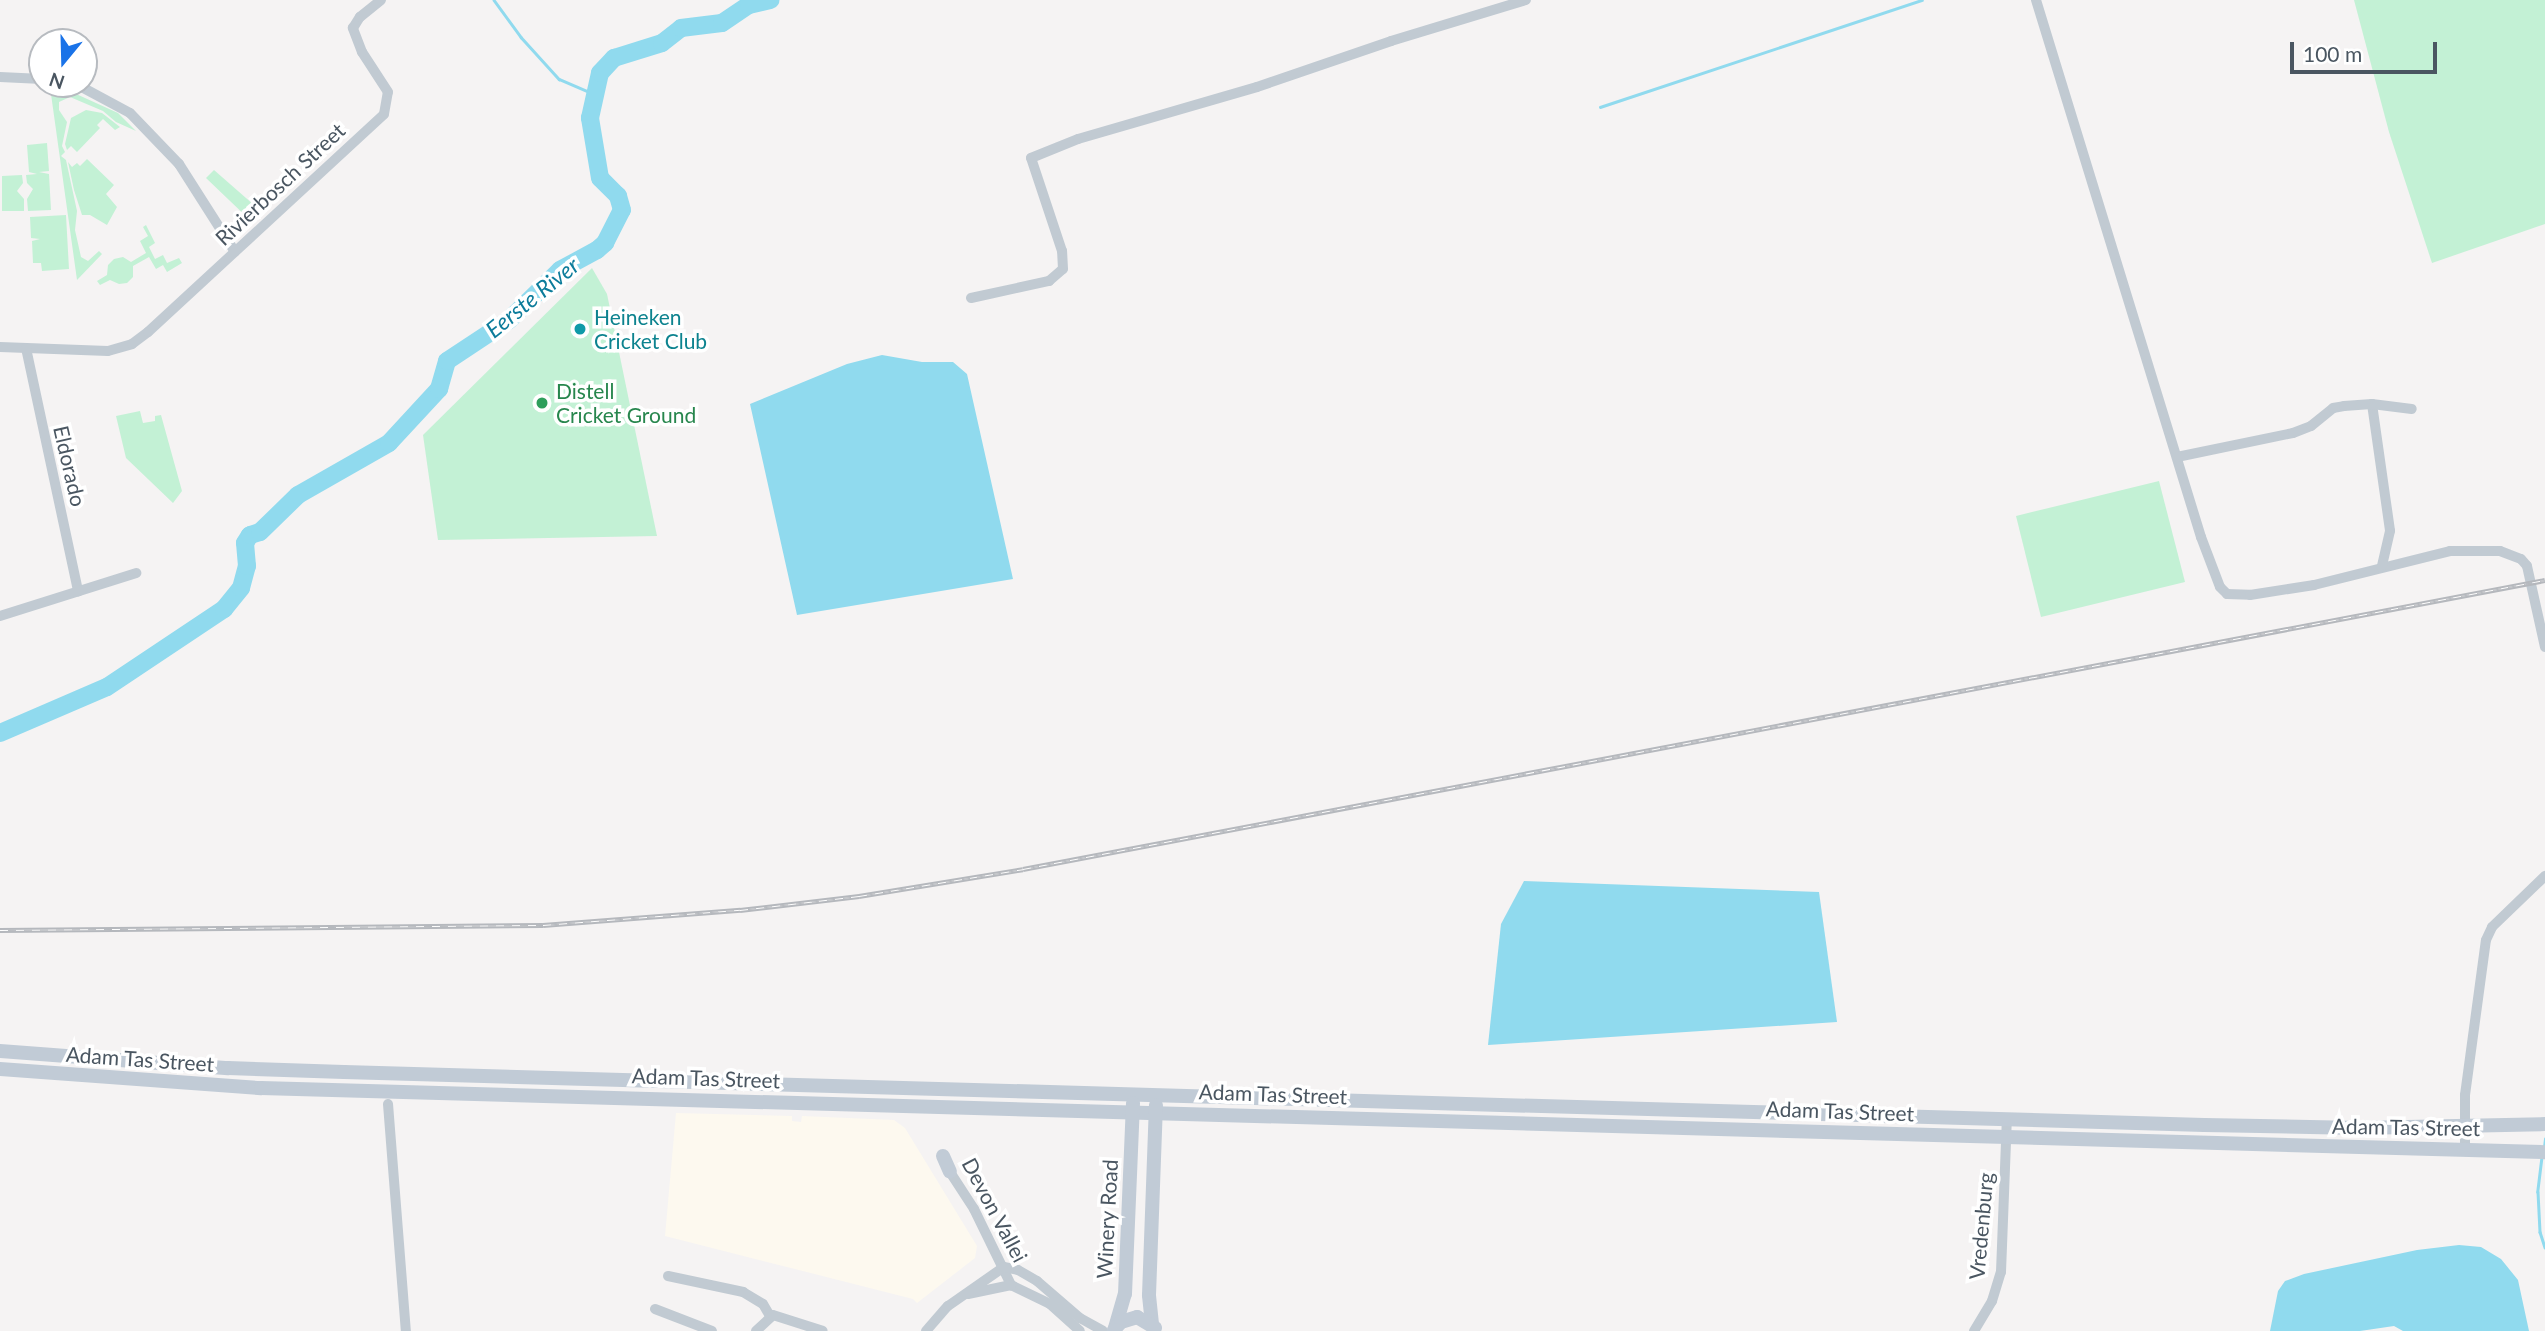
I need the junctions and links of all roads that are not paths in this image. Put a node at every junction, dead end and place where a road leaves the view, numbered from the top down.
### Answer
1 (381, 0) edge
2 (1526, 0) edge
3 (2036, 0) edge
4 (0, 77) edge
5 (28, 78) edge
6 (98, 96) edge
7 (234, 252) junction
8 (971, 298) dead end
9 (0, 346) edge
10 (26, 348) junction
11 (2372, 404) junction
12 (2412, 409) dead end
13 (2177, 457) junction
14 (2382, 567) junction
15 (136, 573) dead end
16 (78, 592) junction
17 (0, 616) edge
18 (2545, 648) edge
19 (2545, 876) edge
20 (2545, 888) edge
21 (2530, 890) junction
22 (0, 1051) edge
23 (0, 1069) edge
24 (376, 1072) junction
25 (396, 1073) junction
26 (378, 1091) junction
27 (396, 1091) junction
28 (1133, 1093) junction
29 (1155, 1094) junction
30 (388, 1104) junction
31 (1134, 1111) junction
32 (1157, 1112) junction
33 (2007, 1119) junction
34 (2464, 1124) junction
35 (2545, 1124) edge
36 (2006, 1137) junction
37 (2465, 1149) junction
38 (2545, 1152) edge
39 (943, 1156) dead end
40 (950, 1172) joint
41 (1003, 1267) junction
42 (668, 1276) dead end
43 (1011, 1285) junction
44 (962, 1296) junction
45 (655, 1309) dead end
46 (770, 1316) junction
47 (1155, 1327) edge
48 (1111, 1330) edge
49 (406, 1331) edge
50 (712, 1331) edge
51 (756, 1331) edge
52 (823, 1331) edge
53 (926, 1331) edge
54 (1080, 1331) edge
55 (1974, 1331) edge

1 - 7 street, Rivierbosch Street
2 - 8 street
3 - 13 street
4 - 5 street
6 - 7 street
7 - 10 street, Rivierbosch Street
9 - 10 street, Rivierbosch Street
10 - 16 street, Eldorado
11 - 12 street
11 - 13 street
11 - 14 street
13 - 14 street
14 - 18 street
15 - 16 street
16 - 17 street
19 - 21 street
20 - 21 street
21 - 34 street
22 - 24 main road, Adam Tas Street
23 - 26 main road, Adam Tas Street
24 - 25 main road, Adam Tas Street
24 - 26 street
25 - 27 street
25 - 28 main road, Adam Tas Street
26 - 27 main road, Adam Tas Street
26 - 30 street
27 - 30 street
27 - 31 main road, Adam Tas Street
28 - 29 main road, Adam Tas Street
28 - 31 main road, Winery Road
29 - 32 main road
29 - 33 main road, Adam Tas Street
30 - 49 street
31 - 32 main road, Adam Tas Street
31 - 48 main road, Winery Road
32 - 36 main road, Adam Tas Street
32 - 47 main road
33 - 34 main road, Adam Tas Street
33 - 36 street, Vredenburg
34 - 35 main road, Adam Tas Street
34 - 37 street
36 - 37 main road, Adam Tas Street
36 - 55 street, Vredenburg
37 - 38 main road, Adam Tas Street
39 - 40 main road, Devon Vallei
40 - 41 street, Devon Vallei
41 - 43 street, Devon Vallei
41 - 44 street
41 - 48 street
42 - 46 street
43 - 44 street
43 - 54 street
44 - 53 street
45 - 50 street
46 - 51 street
46 - 52 street
47 - 48 main road

